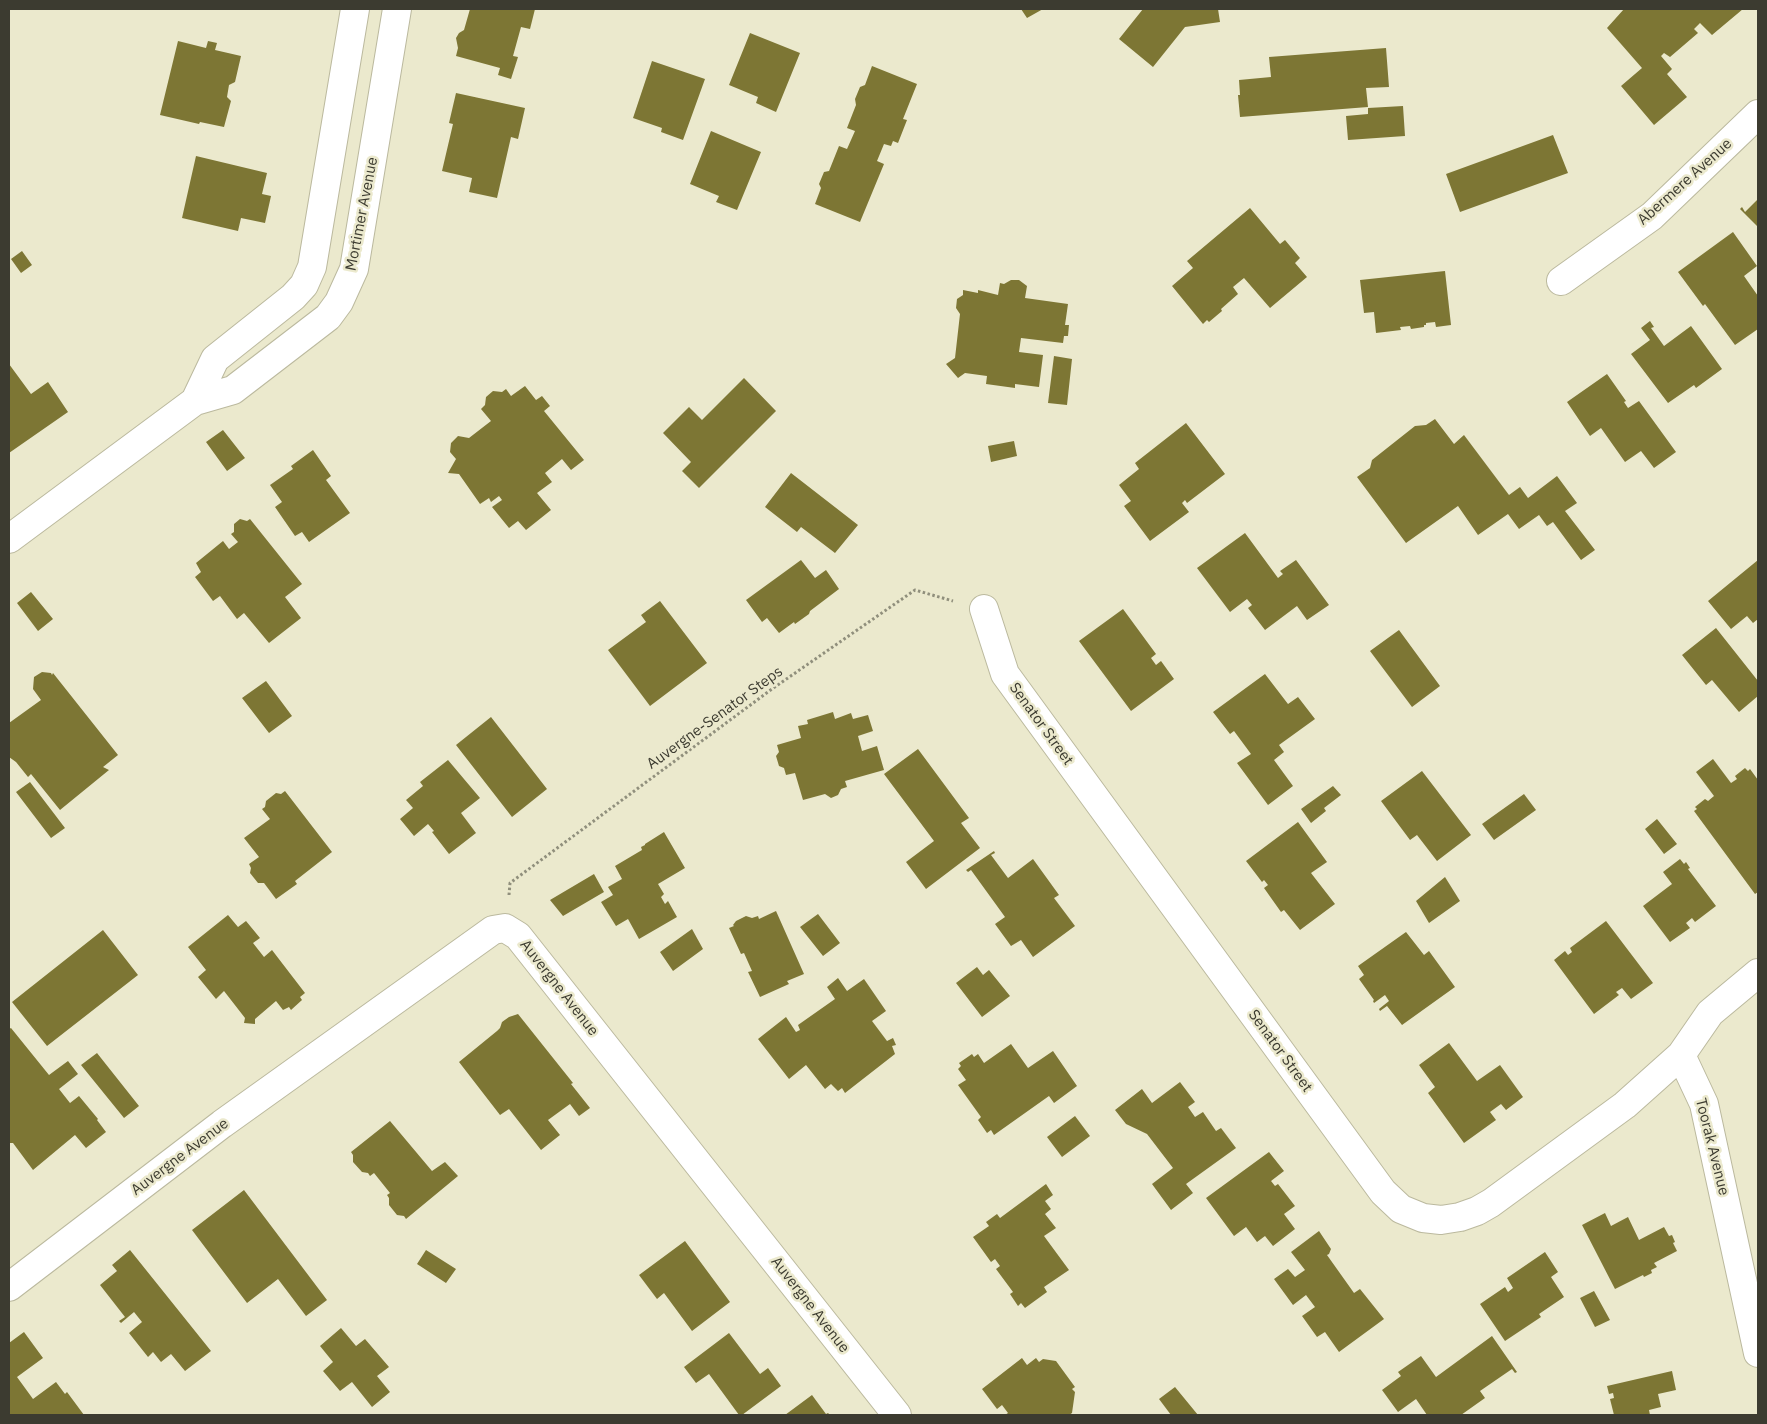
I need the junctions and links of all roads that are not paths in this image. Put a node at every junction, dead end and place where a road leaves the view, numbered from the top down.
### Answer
1 (355, 9) edge
2 (397, 9) edge
3 (1758, 114) edge
4 (1561, 281) dead end
5 (195, 401) junction
6 (9, 538) edge
7 (984, 610) road end
8 (1758, 974) edge
9 (1681, 1055) junction
10 (9, 1287) edge
11 (1758, 1353) edge
12 (897, 1415) edge

1 - 5 street, Mortimer Avenue
2 - 5 street, Mortimer Avenue
3 - 4 street, Abermere Avenue
5 - 6 street, Mortimer Avenue
7 - 9 street, Senator Street
8 - 9 street
9 - 11 street, Toorak Avenue
10 - 12 street, Auvergne Avenue

